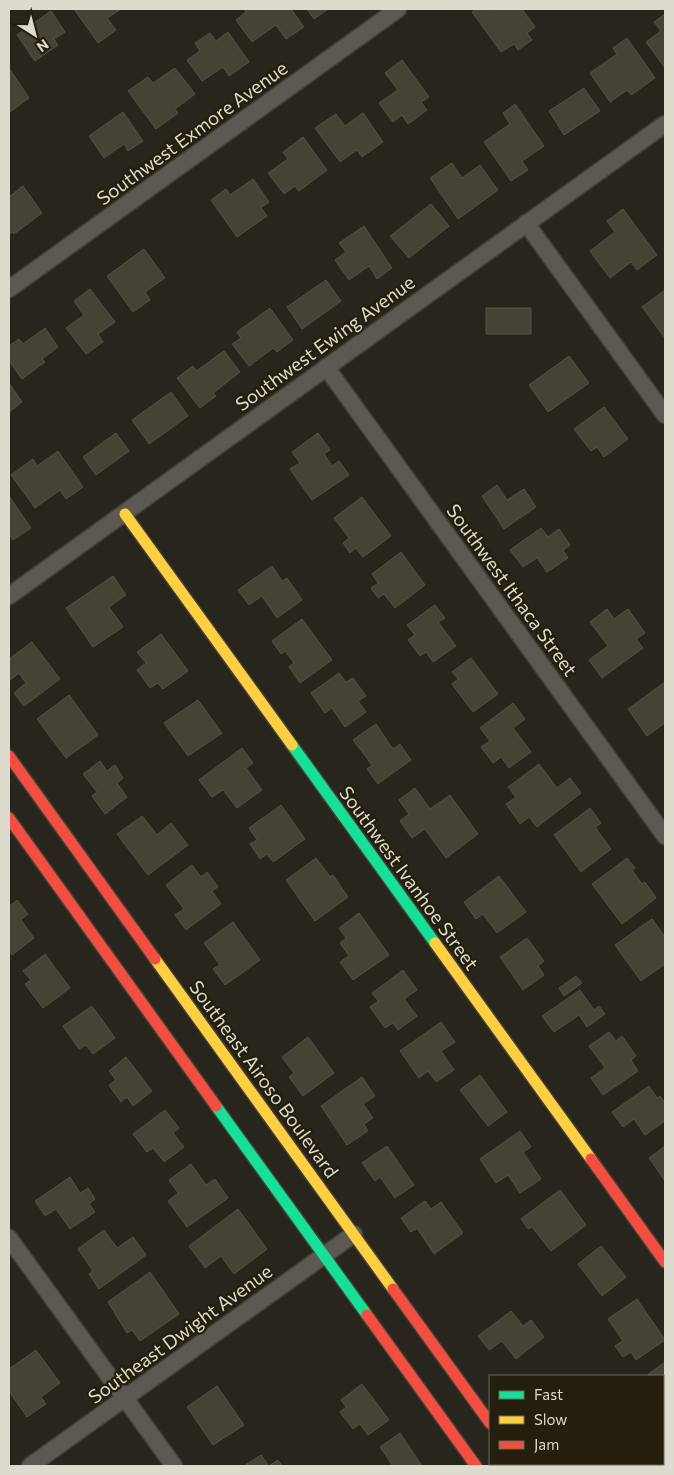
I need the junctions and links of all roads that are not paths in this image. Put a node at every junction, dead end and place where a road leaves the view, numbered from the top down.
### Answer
1 (398, 9) edge
2 (665, 124) edge
3 (526, 224) junction
4 (9, 289) edge
5 (326, 367) junction
6 (665, 415) edge
7 (124, 514) junction
8 (9, 596) edge
9 (9, 756) edge
10 (9, 818) edge
11 (665, 836) edge
12 (354, 1234) junction
13 (9, 1238) edge
14 (324, 1255) junction
15 (665, 1262) edge
16 (125, 1398) junction
17 (489, 1422) edge
18 (30, 1466) edge
19 (174, 1466) edge
20 (476, 1466) edge

1 - 4 street, Southwest Exmore Avenue
2 - 3 street, Southwest Ewing Avenue
3 - 5 street, Southwest Ewing Avenue
3 - 6 street
5 - 7 street, Southwest Ewing Avenue
5 - 11 street, Southwest Ithaca Street
7 - 8 street, Southwest Ewing Avenue
7 - 15 main road, Southwest Ivanhoe Street
9 - 12 main road, Southeast Airoso Boulevard
10 - 14 main road
12 - 14 street, Southeast Dwight Avenue
12 - 17 main road, Southeast Airoso Boulevard
13 - 16 street
14 - 16 street, Southeast Dwight Avenue
14 - 20 main road
16 - 18 street, Southeast Dwight Avenue
16 - 19 street

